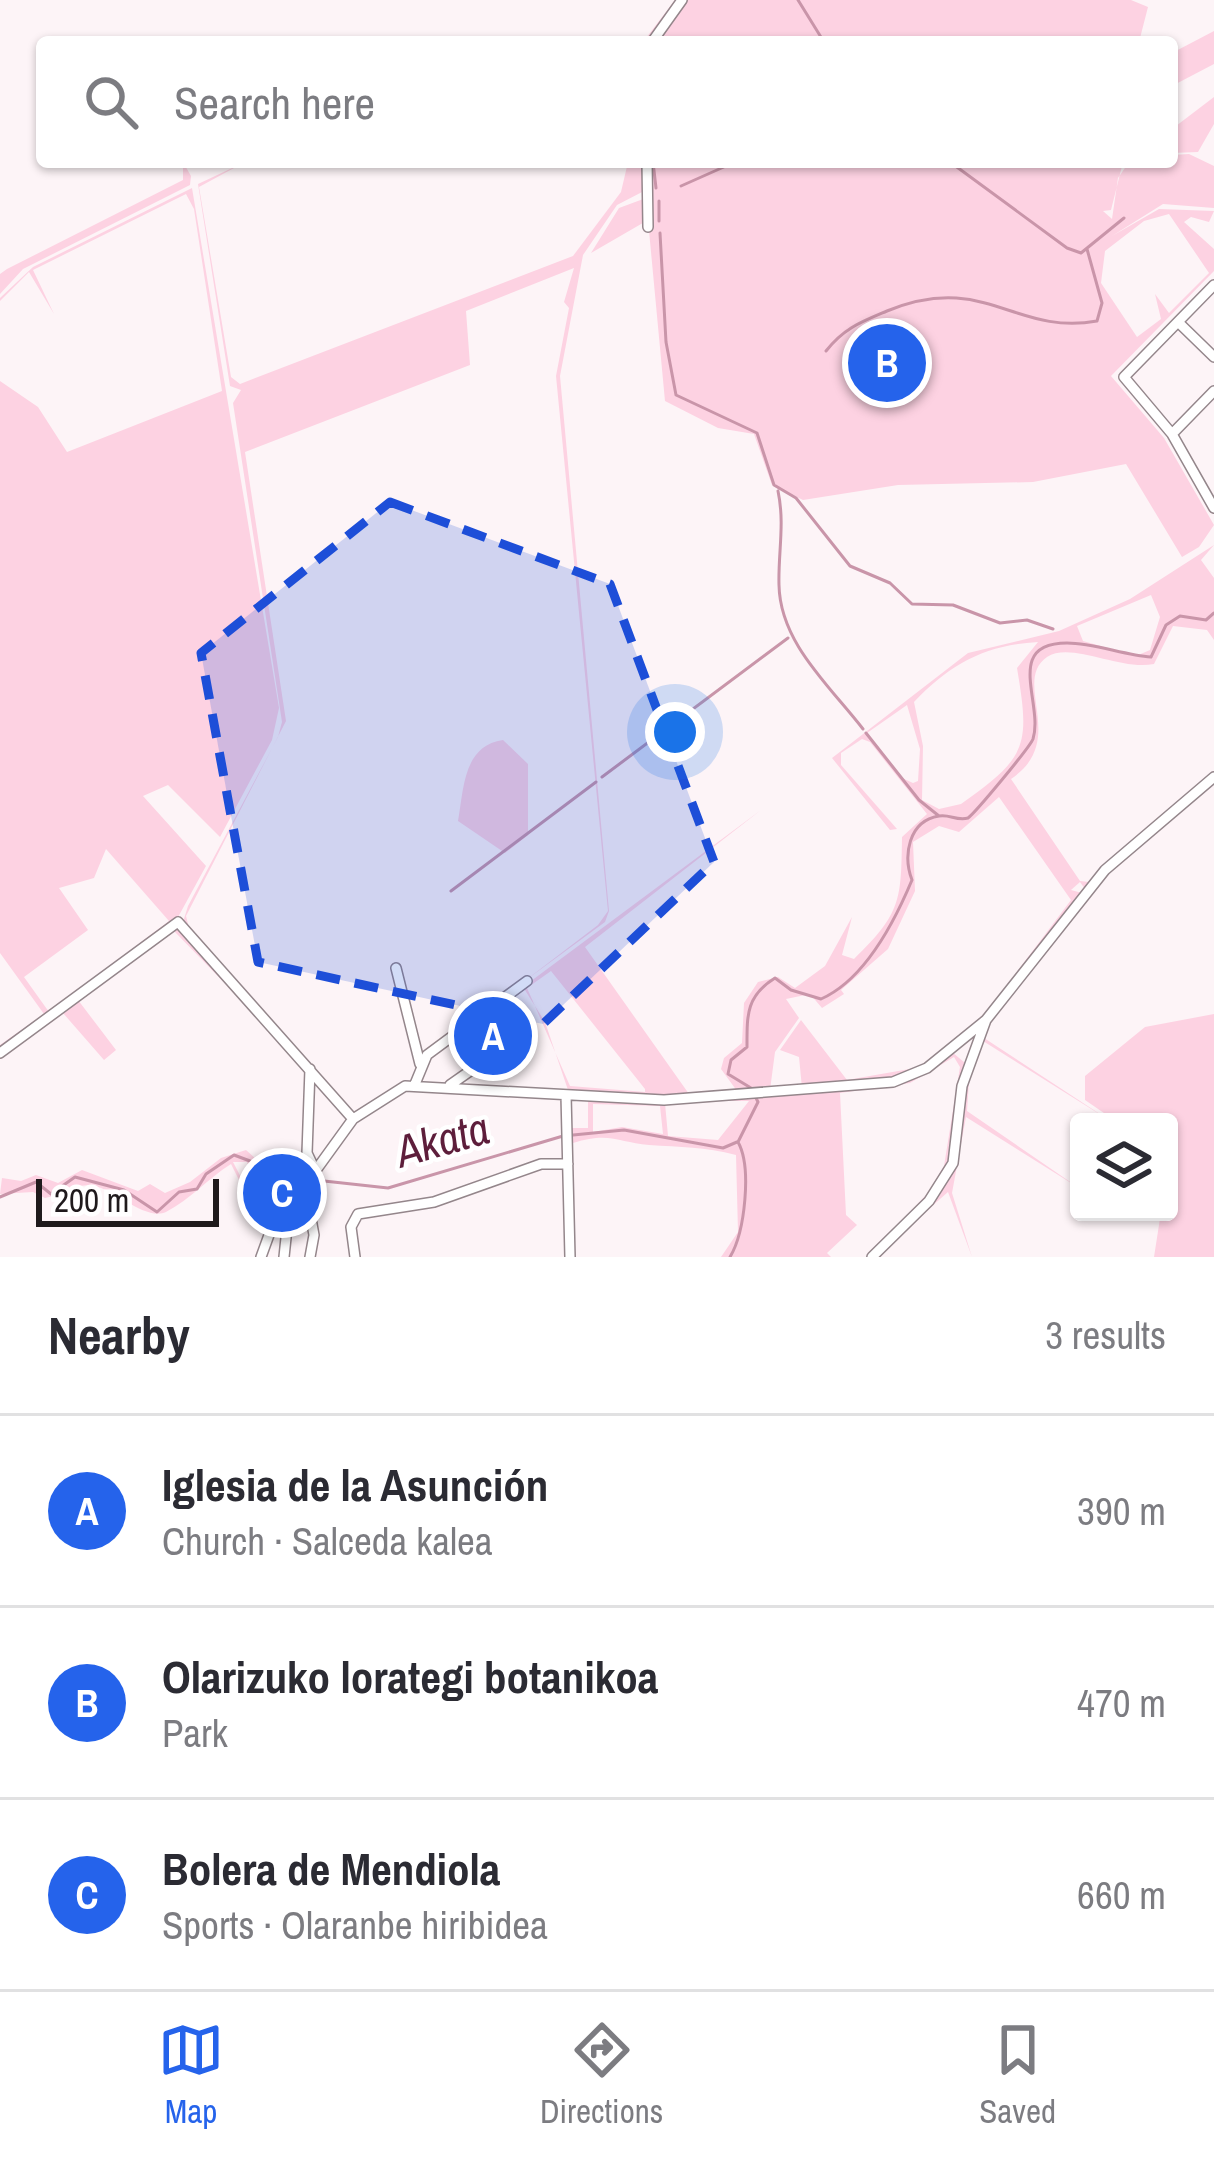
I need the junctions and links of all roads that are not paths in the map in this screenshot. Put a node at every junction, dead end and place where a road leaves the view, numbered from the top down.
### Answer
1 (682, 0) edge
2 (656, 36) edge
3 (646, 168) edge
4 (648, 227) dead end
5 (1214, 285) edge
6 (1178, 322) junction
7 (1214, 357) edge
8 (1214, 391) edge
9 (1172, 434) junction
10 (1214, 508) edge
11 (1214, 777) edge
12 (396, 968) dead end
13 (527, 981) dead end
14 (986, 1020) junction
15 (456, 1038) junction
16 (953, 1048) junction
17 (0, 1053) edge
18 (969, 1061) junction
19 (420, 1064) junction
20 (310, 1069) junction
21 (416, 1084) junction
22 (445, 1087) junction
23 (566, 1095) junction
24 (353, 1119) junction
25 (568, 1164) junction
26 (315, 1170) junction
27 (305, 1186) junction
28 (289, 1209) junction
29 (262, 1256) edge
30 (284, 1257) edge
31 (310, 1257) edge
32 (355, 1257) edge
33 (570, 1257) edge
34 (872, 1257) edge

1 - 2 street
3 - 4 street
5 - 6 street
6 - 7 street
6 - 9 street
8 - 9 street
9 - 10 street
11 - 14 street
12 - 19 street
13 - 15 street
14 - 16 street
14 - 18 street
15 - 19 street
15 - 22 street
16 - 18 street
16 - 23 street
17 - 20 street
18 - 34 street
19 - 21 street
20 - 24 street
20 - 26 street
21 - 22 street
21 - 24 street
22 - 23 street
23 - 25 street
24 - 26 street
25 - 32 street
25 - 33 street
26 - 27 street
27 - 28 street
27 - 31 street
28 - 29 street
28 - 30 street

